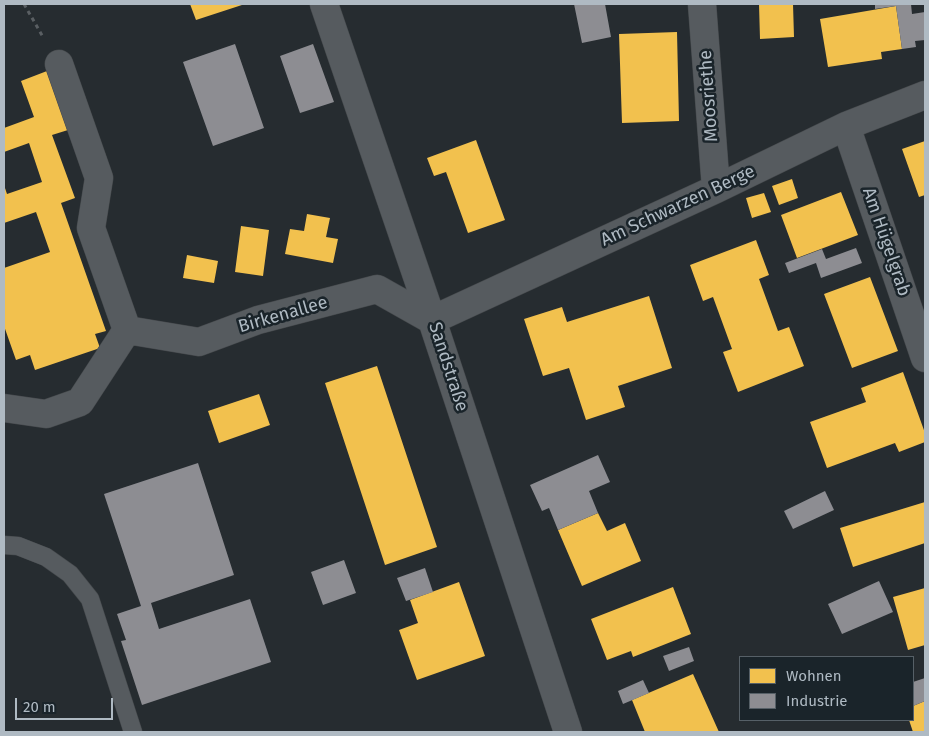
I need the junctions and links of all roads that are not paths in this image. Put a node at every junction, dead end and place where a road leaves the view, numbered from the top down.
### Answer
1 (324, 4) edge
2 (702, 4) edge
3 (59, 64) road end
4 (925, 95) edge
5 (846, 126) junction
6 (716, 189) junction
7 (432, 320) junction
8 (127, 330) junction
9 (925, 358) edge
10 (4, 408) edge
11 (4, 545) edge
12 (133, 732) edge
13 (568, 732) edge

1 - 7 street, Sandstraße
2 - 6 street, Moosriethe
3 - 8 street
4 - 5 street, Am Schwarzen Berge
5 - 6 street, Am Schwarzen Berge
5 - 9 street, Am Hügelgrab
6 - 7 street, Am Schwarzen Berge
7 - 8 street, Birkenallee
7 - 13 street, Sandstraße
8 - 10 street
11 - 12 lane

